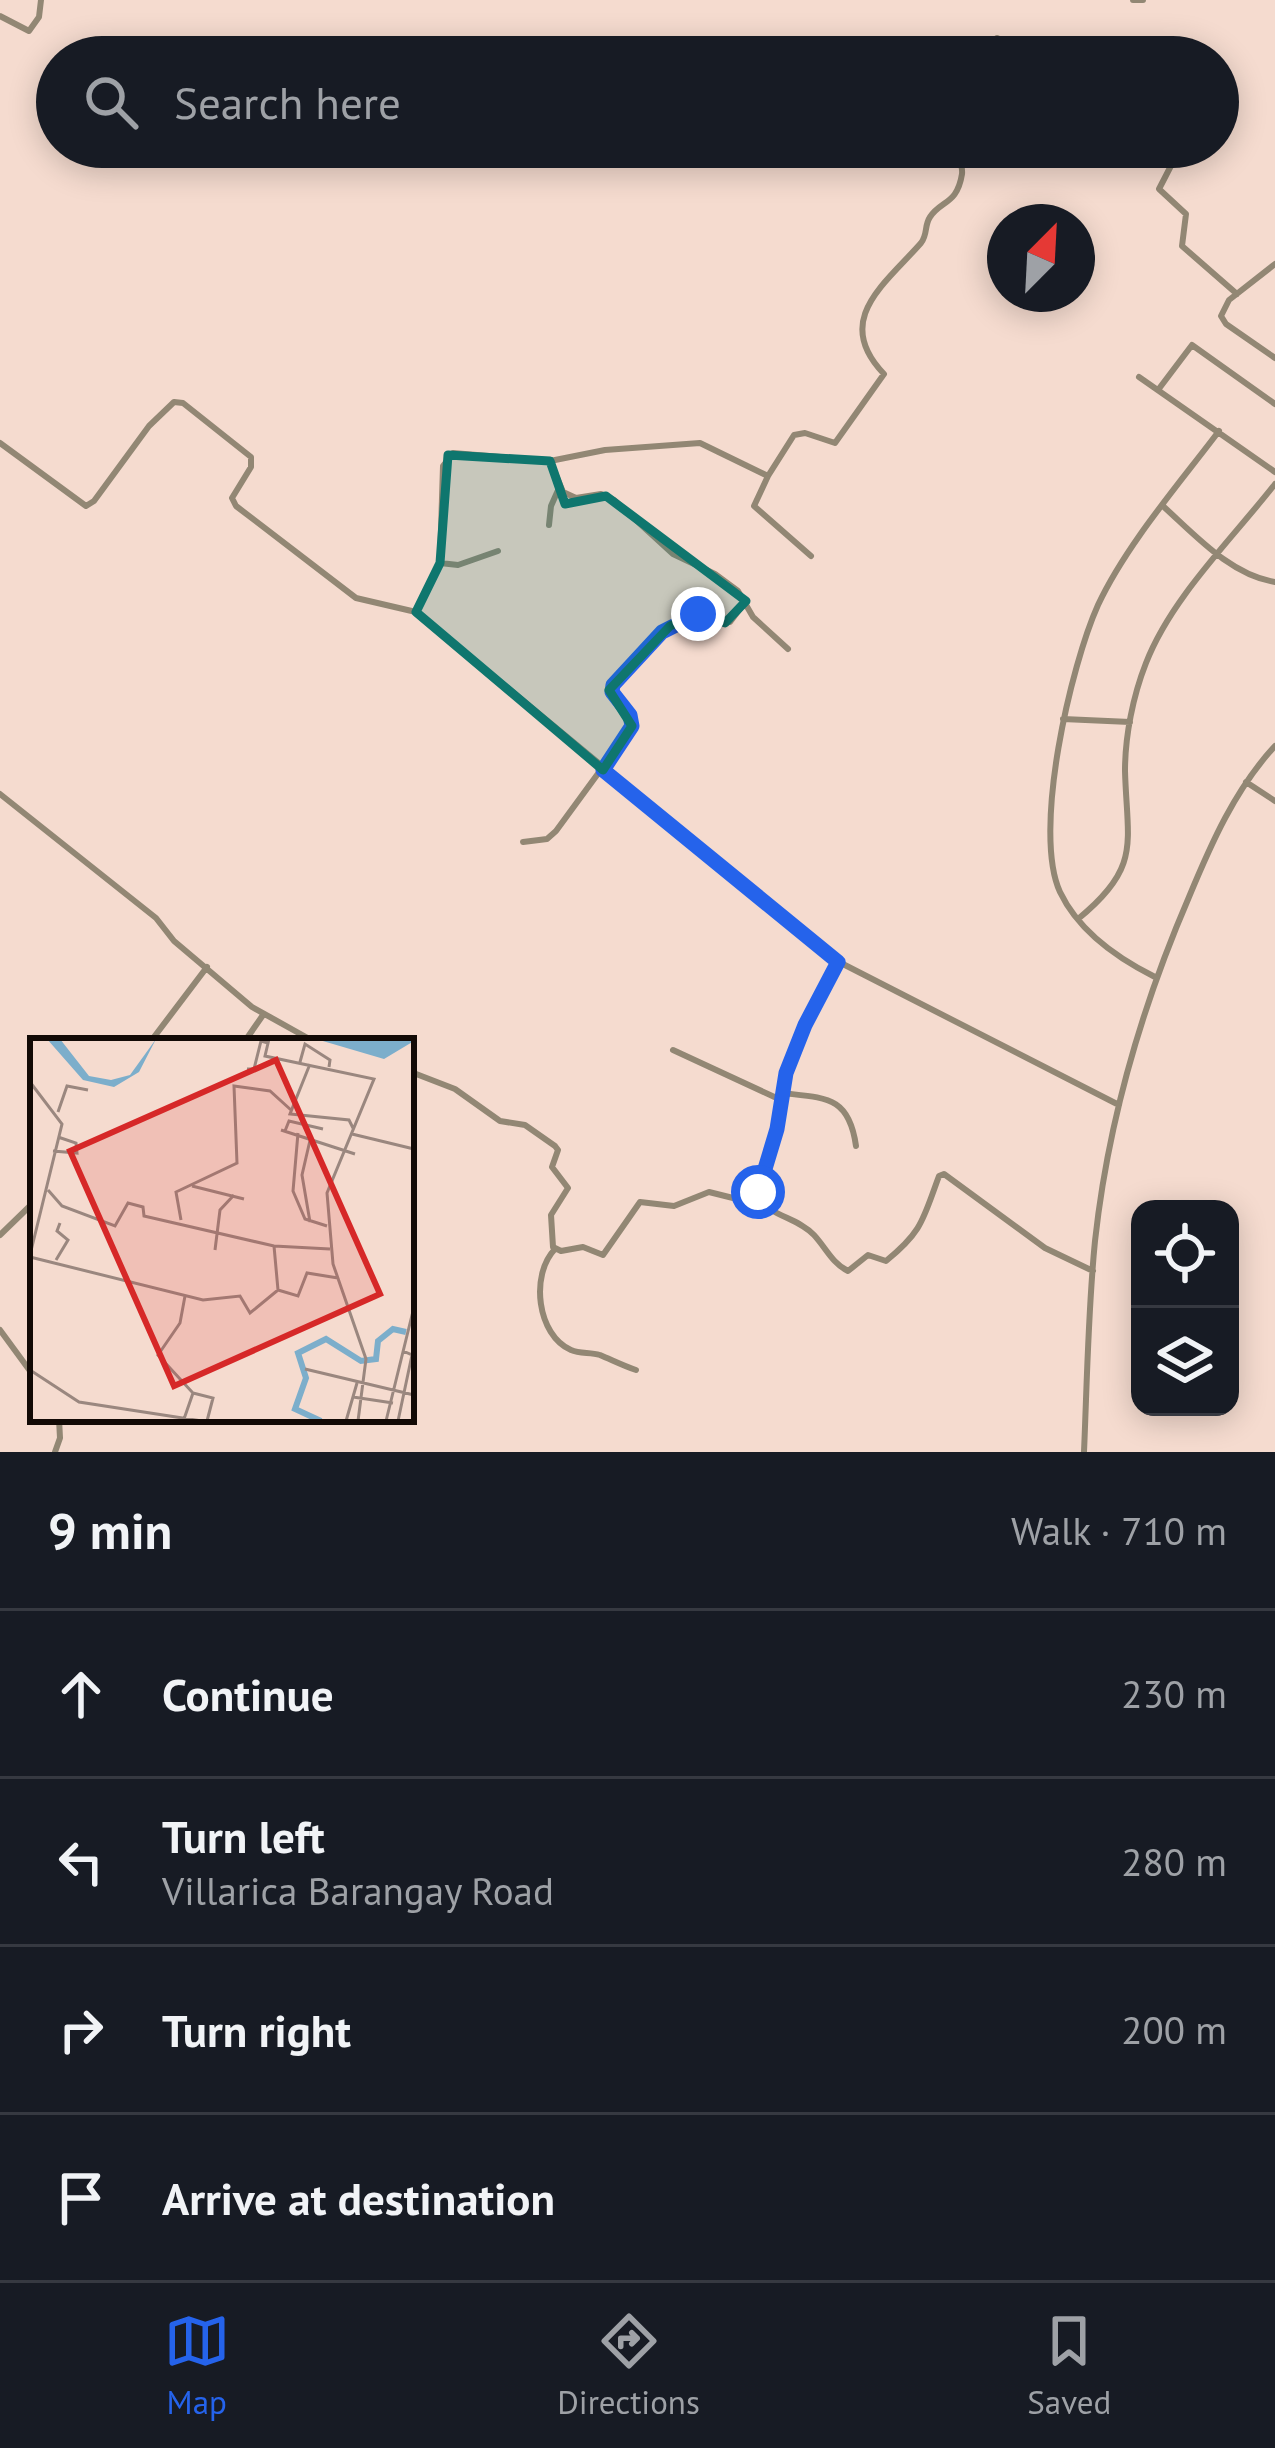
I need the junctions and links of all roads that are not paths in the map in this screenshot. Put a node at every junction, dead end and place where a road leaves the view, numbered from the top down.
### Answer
1 (41, 0) edge
2 (1133, 0) edge
3 (1143, 0) edge
4 (0, 16) edge
5 (961, 168) edge
6 (1170, 168) edge
7 (1275, 264) edge
8 (1237, 294) junction
9 (1275, 358) edge
10 (1139, 377) dead end
11 (1158, 390) junction
12 (1275, 404) edge
13 (1219, 431) junction
14 (0, 443) edge
15 (550, 461) junction
16 (1275, 472) edge
17 (768, 476) junction
18 (1275, 484) edge
19 (559, 488) junction
20 (1164, 507) junction
21 (550, 525) dead end
22 (498, 551) dead end
23 (812, 556) dead end
24 (1219, 556) junction
25 (440, 563) junction
26 (1275, 582) edge
27 (746, 601) junction
28 (416, 612) junction
29 (788, 649) dead end
30 (1063, 719) junction
31 (1130, 722) junction
32 (1275, 746) edge
33 (603, 770) junction
34 (1246, 782) junction
35 (0, 794) edge
36 (1275, 801) edge
37 (524, 842) dead end
38 (1078, 919) junction
39 (838, 962) junction
40 (208, 967) junction
41 (1155, 977) junction
42 (262, 1015) junction
43 (154, 1038) edge
44 (247, 1038) edge
45 (307, 1038) edge
46 (673, 1050) dead end
47 (414, 1073) edge
48 (781, 1096) junction
49 (1119, 1105) junction
50 (856, 1147) dead end
51 (755, 1196) junction
52 (30, 1206) edge
53 (0, 1235) edge
54 (555, 1250) junction
55 (1094, 1270) junction
56 (0, 1330) edge
57 (636, 1370) dead end
58 (30, 1371) edge
59 (59, 1422) edge
60 (55, 1452) edge
61 (1084, 1452) edge

1 - 4 street
2 - 3 street
5 - 17 street
6 - 8 street
7 - 8 street
8 - 9 street
10 - 11 street
11 - 12 street
11 - 13 street
13 - 16 street
13 - 20 street
14 - 28 street
15 - 17 street
15 - 19 street
15 - 25 street
17 - 23 street
18 - 24 street
19 - 21 street
19 - 27 street
20 - 24 street
20 - 30 street
22 - 25 street
24 - 26 street
24 - 31 street
25 - 28 street
27 - 29 street
27 - 33 street
28 - 33 street
30 - 31 street
30 - 38 street
31 - 38 street
32 - 34 street
33 - 37 street
33 - 39 street
34 - 36 street
34 - 41 street
35 - 40 street
38 - 41 street
39 - 48 street
39 - 49 street
40 - 42 street
40 - 43 street
41 - 49 street
42 - 44 street
42 - 45 street
46 - 48 street
47 - 54 street
48 - 50 street
48 - 51 street
49 - 55 street
51 - 54 street
51 - 55 street
52 - 53 street
54 - 57 street
55 - 61 street
56 - 58 street
59 - 60 street

